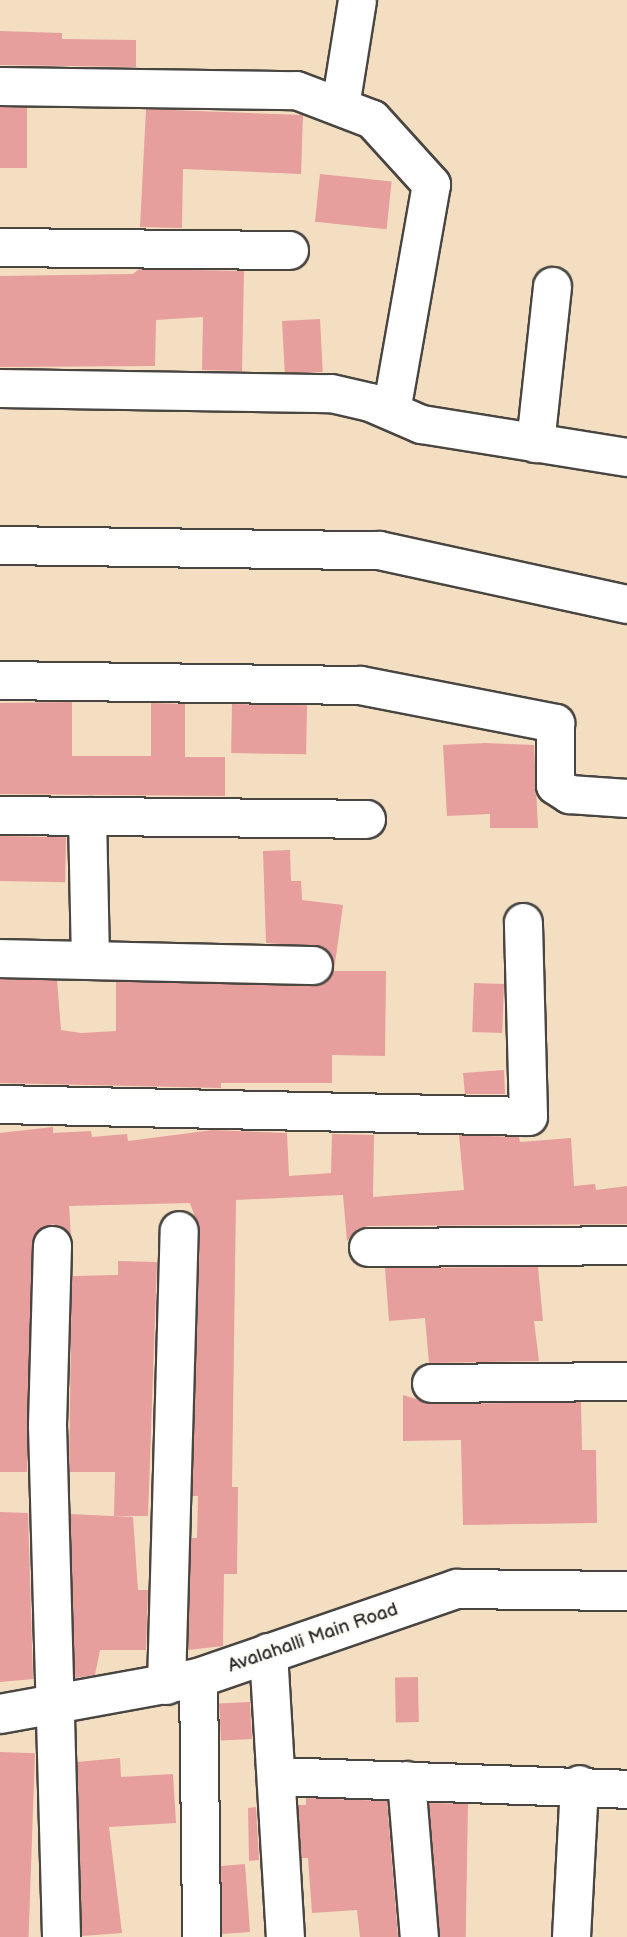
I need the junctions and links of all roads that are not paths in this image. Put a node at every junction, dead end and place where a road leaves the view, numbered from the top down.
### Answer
1 (357, 0) edge
2 (0, 86) edge
3 (340, 106) junction
4 (0, 247) edge
5 (289, 250) dead end
6 (552, 286) dead end
7 (0, 388) edge
8 (391, 411) junction
9 (535, 443) junction
10 (627, 457) edge
11 (0, 545) edge
12 (627, 604) edge
13 (0, 680) edge
14 (627, 798) edge
15 (0, 815) edge
16 (87, 816) junction
17 (366, 819) dead end
18 (523, 922) dead end
19 (0, 958) edge
20 (90, 960) junction
21 (313, 965) dead end
22 (0, 1104) edge
23 (178, 1230) dead end
24 (52, 1245) dead end
25 (627, 1245) edge
26 (368, 1247) dead end
27 (627, 1381) edge
28 (432, 1383) dead end
29 (627, 1591) edge
30 (268, 1652) junction
31 (182, 1681) junction
32 (54, 1706) junction
33 (0, 1714) edge
34 (277, 1776) junction
35 (406, 1780) junction
36 (579, 1784) junction
37 (627, 1789) edge
38 (61, 1937) edge
39 (201, 1937) edge
40 (285, 1937) edge
41 (419, 1937) edge
42 (571, 1937) edge

1 - 3 street
2 - 3 street
3 - 8 street
4 - 5 street
6 - 9 street
7 - 8 street
8 - 9 street
9 - 10 street
11 - 12 street
13 - 14 street
15 - 16 street
16 - 17 street
16 - 20 street
18 - 22 street
19 - 20 street
20 - 21 street
23 - 31 street
24 - 32 street
25 - 26 street
27 - 28 street
29 - 30 main road, Avalahalli Main Road
30 - 31 main road, Avalahalli Main Road
30 - 34 street
31 - 32 main road, Avalahalli Main Road
31 - 39 street
32 - 33 main road, Avalahalli Main Road
32 - 38 street
34 - 35 street
34 - 40 street
35 - 36 street
35 - 41 street
36 - 37 street
36 - 42 street

